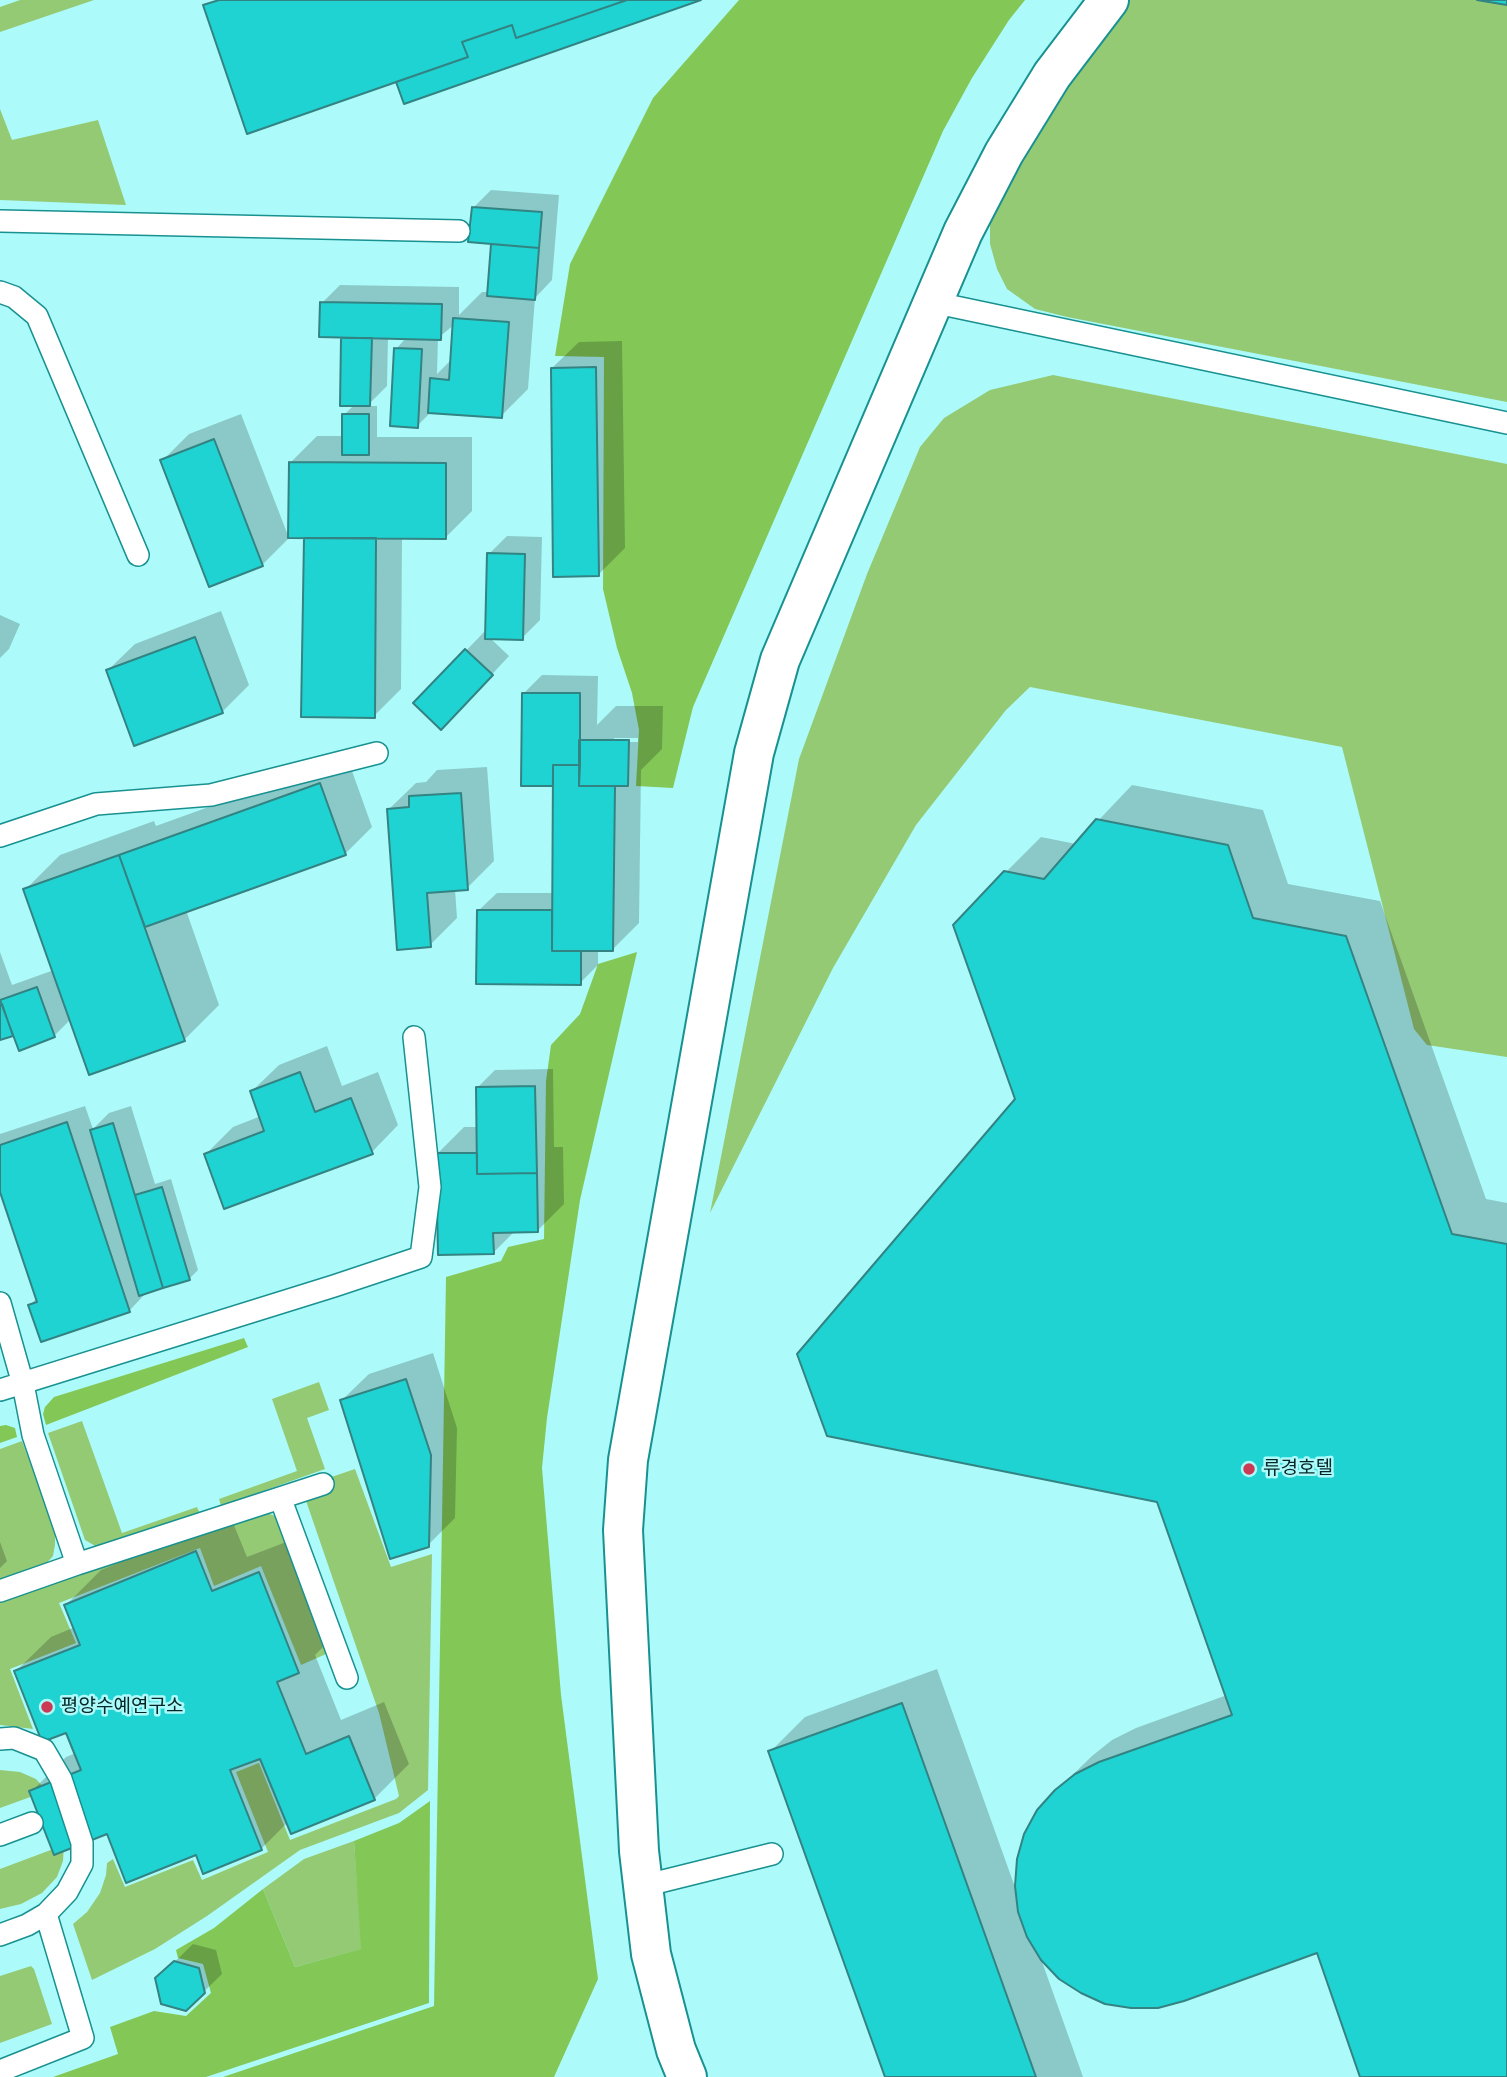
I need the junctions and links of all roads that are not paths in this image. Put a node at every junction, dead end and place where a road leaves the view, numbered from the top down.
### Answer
1 (1109, 0) edge
2 (0, 221) edge
3 (459, 231) dead end
4 (0, 292) edge
5 (932, 303) junction
6 (1507, 423) edge
7 (138, 555) dead end
8 (377, 753) dead end
9 (0, 836) edge
10 (414, 1037) dead end
11 (0, 1303) edge
12 (23, 1384) junction
13 (0, 1390) edge
14 (323, 1484) dead end
15 (281, 1500) junction
16 (77, 1564) junction
17 (0, 1591) edge
18 (347, 1678) dead end
19 (0, 1739) edge
20 (32, 1823) dead end
21 (0, 1835) edge
22 (772, 1854) dead end
23 (643, 1886) junction
24 (46, 1914) junction
25 (0, 1935) edge
26 (0, 2071) edge
27 (687, 2077) edge

1 - 5 street
2 - 3 lane
4 - 7 lane
5 - 6 lane
5 - 23 street
8 - 9 lane
10 - 12 lane
11 - 12 lane
12 - 13 lane
12 - 16 lane
14 - 15 lane
15 - 16 lane
15 - 18 lane
16 - 17 lane
19 - 24 lane
20 - 21 lane
22 - 23 lane
23 - 27 street
24 - 25 lane
24 - 26 lane

